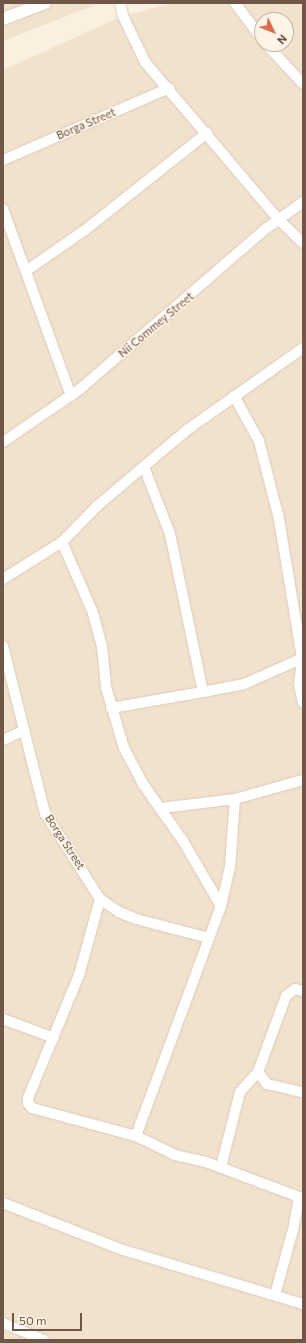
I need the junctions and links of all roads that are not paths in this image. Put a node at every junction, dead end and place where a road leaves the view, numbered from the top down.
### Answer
1 (45, 3) edge
2 (120, 3) edge
3 (235, 3) edge
4 (3, 19) edge
5 (254, 28) edge
6 (273, 52) edge
7 (303, 84) edge
8 (169, 88) junction
9 (207, 133) junction
10 (3, 160) edge
11 (303, 202) edge
12 (3, 209) edge
13 (278, 220) junction
14 (303, 243) edge
15 (26, 271) junction
16 (303, 348) edge
17 (71, 396) junction
18 (234, 396) junction
19 (3, 442) edge
20 (144, 467) junction
21 (62, 542) junction
22 (3, 579) edge
23 (3, 646) edge
24 (302, 658) edge
25 (203, 692) junction
26 (303, 703) edge
27 (111, 708) junction
28 (23, 731) junction
29 (3, 740) edge
30 (303, 780) edge
31 (235, 799) junction
32 (161, 808) junction
33 (100, 899) junction
34 (221, 906) junction
35 (208, 938) junction
36 (303, 990) edge
37 (3, 1019) edge
38 (54, 1038) junction
39 (258, 1072) junction
40 (303, 1092) edge
41 (136, 1136) junction
42 (221, 1167) junction
43 (301, 1197) edge
44 (3, 1203) edge
45 (275, 1295) junction
46 (303, 1304) edge
47 (3, 1323) edge
48 (44, 1340) edge

1 - 4 street
2 - 8 street
3 - 5 street
6 - 7 street
8 - 9 street
8 - 10 street, Borga Street
9 - 13 street
9 - 15 street
11 - 13 street, Nii Commey Street
12 - 15 street
13 - 14 street
13 - 17 street, Nii Commey Street
15 - 17 street
16 - 18 street
17 - 19 street, Nii Commey Street
18 - 20 street
18 - 24 street
20 - 21 street
20 - 25 street
21 - 22 street
21 - 27 street
23 - 28 street, Borga Street
24 - 25 street
24 - 26 street
25 - 27 street
27 - 32 street
28 - 29 street
28 - 33 street, Borga Street
30 - 31 street
31 - 32 street
31 - 34 street
32 - 34 street
33 - 35 street, Borga Street
33 - 38 street
34 - 35 street
35 - 41 street
36 - 39 street
37 - 38 street
38 - 41 street
39 - 40 street
39 - 42 street
41 - 42 street
42 - 43 street
43 - 45 street
44 - 45 street
45 - 46 street
47 - 48 street

